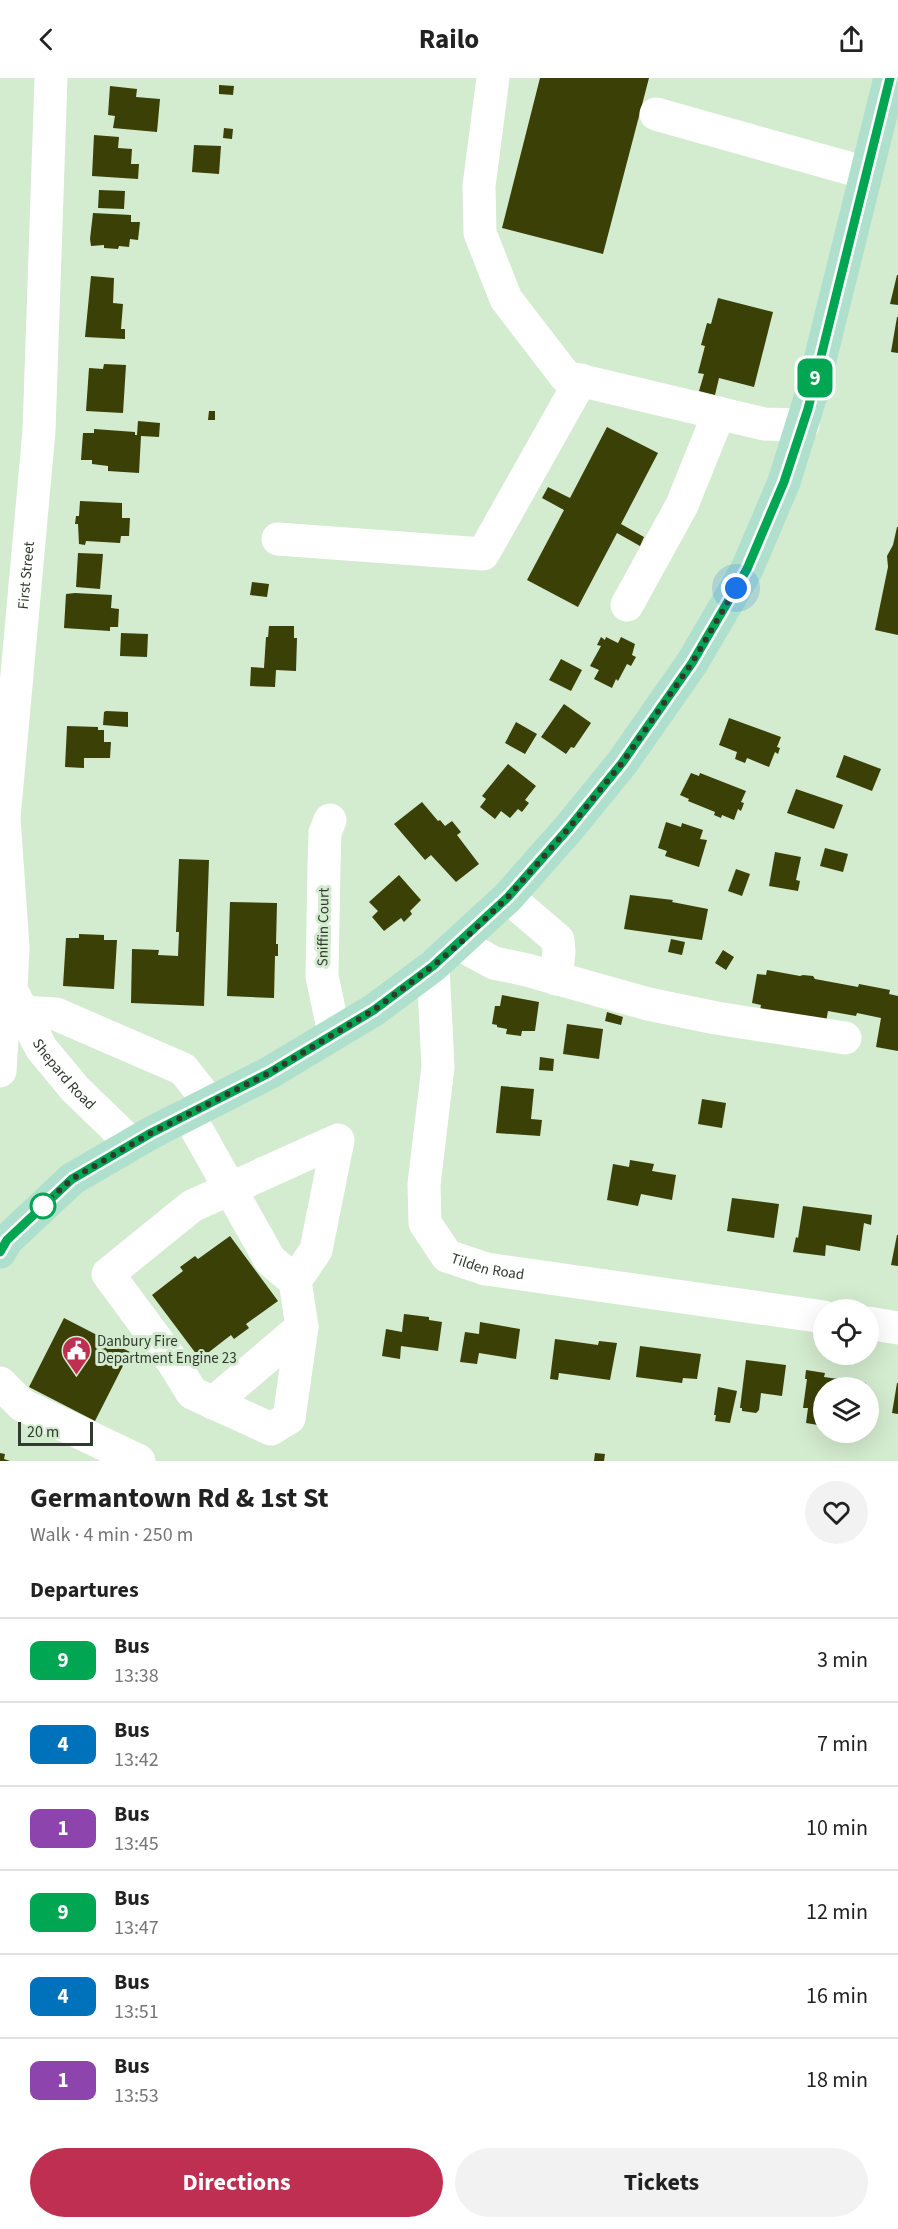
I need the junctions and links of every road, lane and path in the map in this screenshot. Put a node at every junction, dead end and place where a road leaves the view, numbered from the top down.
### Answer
1 (51, 78) edge
2 (493, 78) edge
3 (890, 78) edge
4 (656, 114) dead end
5 (866, 173) junction
6 (581, 380) junction
7 (719, 413) junction
8 (803, 425) junction
9 (278, 539) dead end
10 (627, 606) dead end
11 (2, 812) edge
12 (330, 820) dead end
13 (508, 897) junction
14 (459, 944) junction
15 (433, 966) junction
16 (556, 979) junction
17 (16, 1001) junction
18 (334, 1033) junction
19 (844, 1038) dead end
20 (0, 1071) edge
21 (199, 1108) junction
22 (132, 1144) junction
23 (230, 1188) junction
24 (2, 1237) edge
25 (295, 1281) junction
26 (813, 1315) edge
27 (879, 1325) edge
28 (302, 1327) junction
29 (898, 1328) edge
30 (0, 1383) edge
31 (202, 1398) junction
32 (139, 1461) edge

1 - 11 street, First Street
2 - 6 street
3 - 5 main road
4 - 5 street
5 - 8 main road
6 - 7 street
6 - 9 street
7 - 8 street
7 - 10 street
8 - 13 main road
11 - 17 street, First Street
12 - 18 street, Sniffin Court
13 - 14 main road
13 - 16 street
14 - 15 main road
14 - 16 street
15 - 18 main road
15 - 26 street, Tilden Road
16 - 19 street
17 - 20 street, First Street
17 - 21 street
17 - 22 street, Shepard Road
18 - 21 main road
21 - 22 main road
21 - 23 street
22 - 24 main road
23 - 25 street
23 - 25 street
23 - 31 street
25 - 28 street
27 - 29 street
28 - 31 street
28 - 31 street
30 - 32 street

